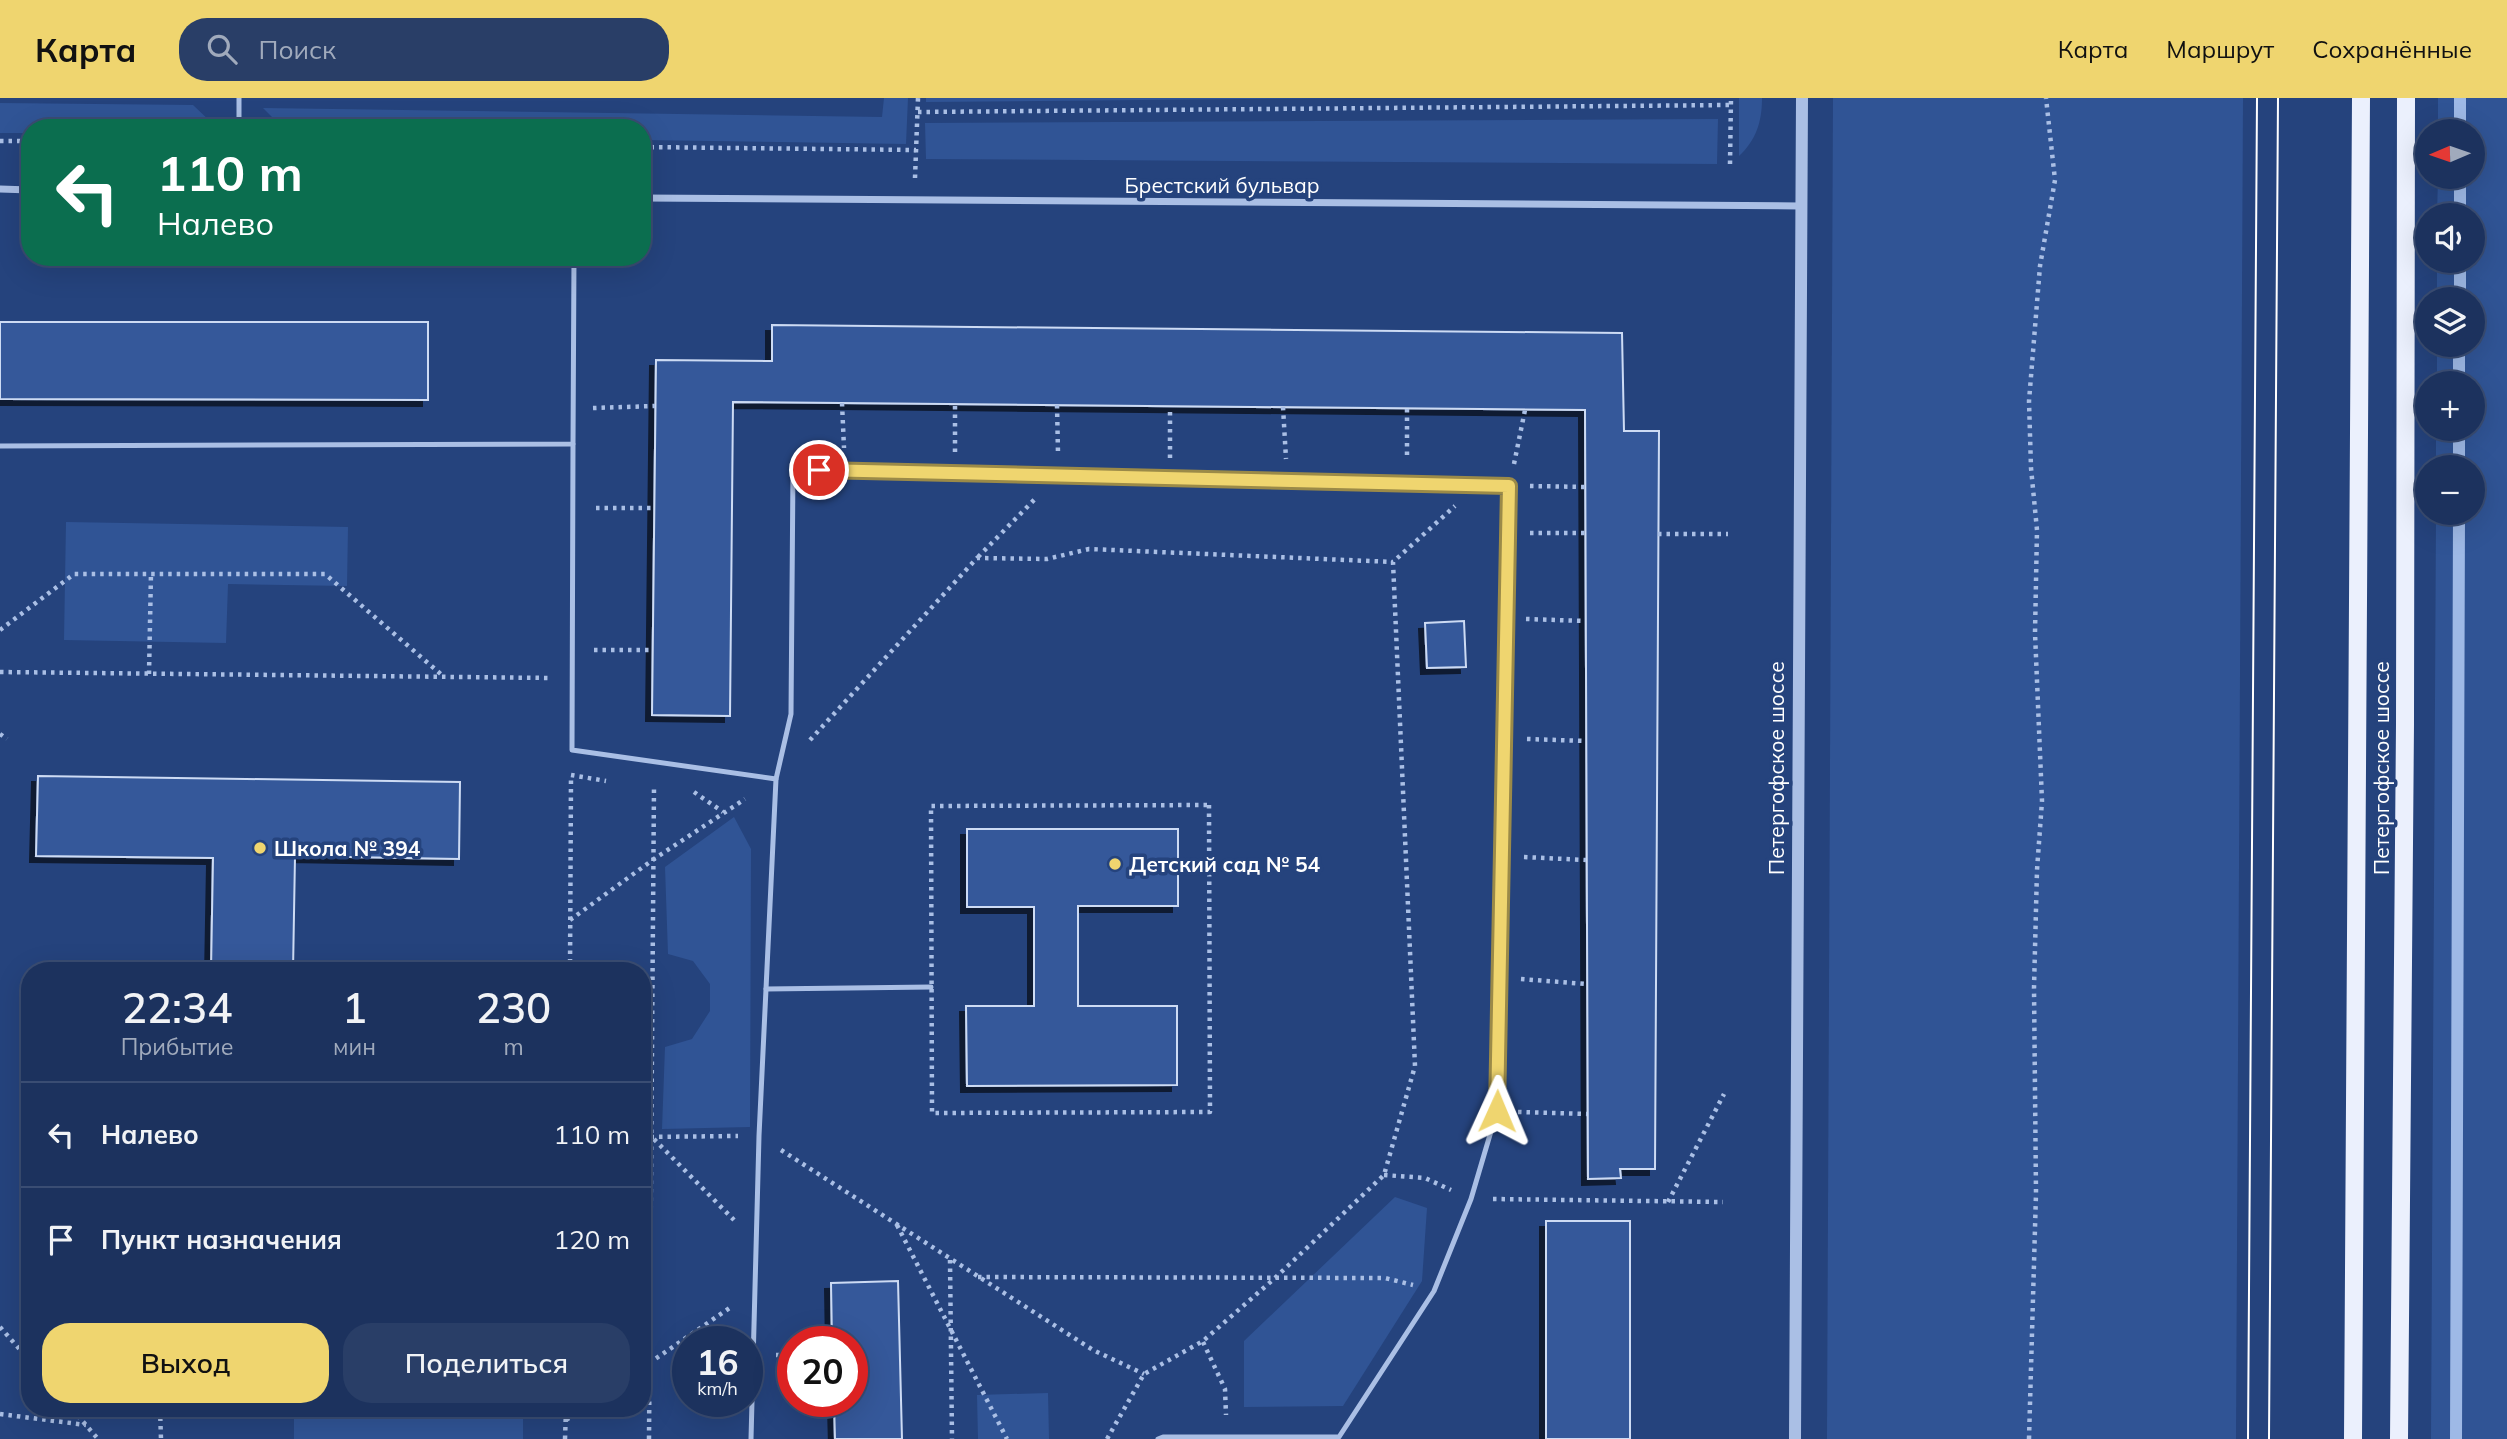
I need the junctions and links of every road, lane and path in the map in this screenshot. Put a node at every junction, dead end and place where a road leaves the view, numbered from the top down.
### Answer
1 (239, 98) edge
2 (918, 98) edge
3 (1731, 98) edge
4 (1802, 98) edge
5 (2046, 98) edge
6 (2361, 98) edge
7 (2406, 98) edge
8 (1731, 105) junction
9 (918, 112) junction
10 (239, 119) edge
11 (0, 141) edge
12 (21, 141) edge
13 (651, 147) edge
14 (916, 150) junction
15 (1730, 164) dead end
16 (916, 166) dead end
17 (0, 190) edge
18 (21, 190) edge
19 (651, 198) edge
20 (1801, 206) junction
21 (574, 266) edge
22 (842, 403) dead end
23 (955, 404) dead end
24 (1057, 405) dead end
25 (655, 406) dead end
26 (1170, 407) dead end
27 (1283, 408) dead end
28 (573, 409) junction
29 (1407, 409) dead end
30 (1525, 410) dead end
31 (573, 444) junction
32 (0, 446) edge
33 (845, 471) junction
34 (955, 473) junction
35 (1059, 475) junction
36 (1169, 478) junction
37 (1287, 480) junction
38 (1407, 483) junction
39 (1479, 485) junction
40 (1509, 486) junction
41 (1586, 487) dead end
42 (573, 507) junction
43 (654, 508) dead end
44 (1508, 533) junction
45 (1585, 534) dead end
46 (1658, 534) dead end
47 (1728, 534) dead end
48 (977, 558) junction
49 (1392, 562) junction
50 (151, 573) junction
51 (1506, 619) junction
52 (1585, 621) dead end
53 (0, 630) edge
54 (572, 650) junction
55 (653, 650) dead end
56 (0, 673) edge
57 (149, 674) junction
58 (444, 677) junction
59 (572, 678) junction
60 (0, 734) edge
61 (7, 739) dead end
62 (1505, 739) junction
63 (1586, 741) dead end
64 (571, 777) dead end
65 (776, 779) junction
66 (654, 786) dead end
67 (1501, 856) junction
68 (653, 859) junction
69 (1586, 860) dead end
70 (570, 920) junction
71 (569, 962) edge
72 (1501, 977) junction
73 (1586, 984) dead end
74 (931, 986) junction
75 (766, 989) junction
76 (1724, 1094) dead end
77 (1497, 1111) junction
78 (1587, 1114) dead end
79 (759, 1136) junction
80 (652, 1137) junction
81 (1384, 1175) junction
82 (1471, 1199) junction
83 (1668, 1202) junction
84 (1723, 1202) dead end
85 (651, 1212) edge
86 (895, 1223) junction
87 (756, 1244) junction
88 (950, 1259) junction
89 (978, 1277) junction
90 (1275, 1278) junction
91 (755, 1290) junction
92 (1434, 1291) junction
93 (0, 1327) edge
94 (951, 1331) junction
95 (1203, 1341) junction
96 (21, 1351) edge
97 (651, 1362) edge
98 (1144, 1374) junction
99 (0, 1414) edge
100 (21, 1417) edge
101 (23, 1417) edge
102 (79, 1417) edge
103 (160, 1417) edge
104 (571, 1417) edge
105 (649, 1417) edge
106 (566, 1420) joint
107 (86, 1425) junction
108 (1227, 1437) edge
109 (98, 1439) edge
110 (161, 1439) edge
111 (565, 1439) edge
112 (649, 1439) edge
113 (751, 1439) edge
114 (952, 1439) edge
115 (1007, 1439) edge
116 (1107, 1439) edge
117 (1158, 1439) edge
118 (1796, 1439) edge
119 (2029, 1439) edge
120 (2353, 1439) edge
121 (2399, 1439) edge

1 - 10 lane
2 - 9 path
3 - 8 path
4 - 20 street, Петергофское шоссе
5 - 119 path
6 - 120 main road, Петергофское шоссе
7 - 121 main road, Петергофское шоссе
8 - 9 path
8 - 15 path
9 - 14 path
11 - 12 path
13 - 14 path
14 - 16 path
17 - 18 street
19 - 20 street, Брестский бульвар
20 - 118 street, Петергофское шоссе
21 - 28 lane
22 - 33 path
23 - 34 path
24 - 35 path
25 - 28 path
26 - 36 path
27 - 37 path
28 - 31 lane
29 - 38 path
30 - 40 path
31 - 32 lane
31 - 42 lane
33 - 34 lane
33 - 65 lane
34 - 35 lane
35 - 36 lane
35 - 48 path
36 - 37 lane
37 - 38 lane
38 - 39 lane
39 - 40 lane
39 - 49 path
40 - 41 path
40 - 44 lane
42 - 43 path
42 - 54 lane
44 - 45 path
44 - 51 lane
46 - 47 path
48 - 49 path
48 - 65 path
49 - 81 path
50 - 53 path
50 - 57 path
50 - 58 path
51 - 52 path
51 - 62 lane
54 - 55 path
54 - 59 lane
56 - 57 path
57 - 58 path
58 - 59 path
59 - 65 lane
60 - 61 path
62 - 63 path
62 - 67 lane
64 - 70 path
65 - 68 path
65 - 75 lane
66 - 68 path
67 - 69 path
67 - 72 lane
68 - 70 path
68 - 80 path
70 - 71 path
72 - 73 path
72 - 77 lane
74 - 74 path
74 - 75 lane
75 - 79 lane
76 - 83 path
77 - 78 path
77 - 82 lane
79 - 80 path
79 - 86 path
79 - 87 lane
80 - 85 path
80 - 87 path
81 - 82 path
81 - 90 path
82 - 83 path
82 - 92 lane
83 - 84 path
86 - 88 path
86 - 94 path
87 - 91 lane
88 - 89 path
88 - 94 path
89 - 90 path
89 - 98 path
90 - 92 path
90 - 95 path
91 - 97 path
91 - 113 lane
92 - 108 lane
93 - 96 path
94 - 114 path
94 - 115 path
95 - 98 path
95 - 108 path
98 - 116 path
99 - 100 path
101 - 107 path
102 - 107 path
103 - 110 path
104 - 106 path
105 - 112 path
106 - 111 path
107 - 109 path
108 - 117 lane

